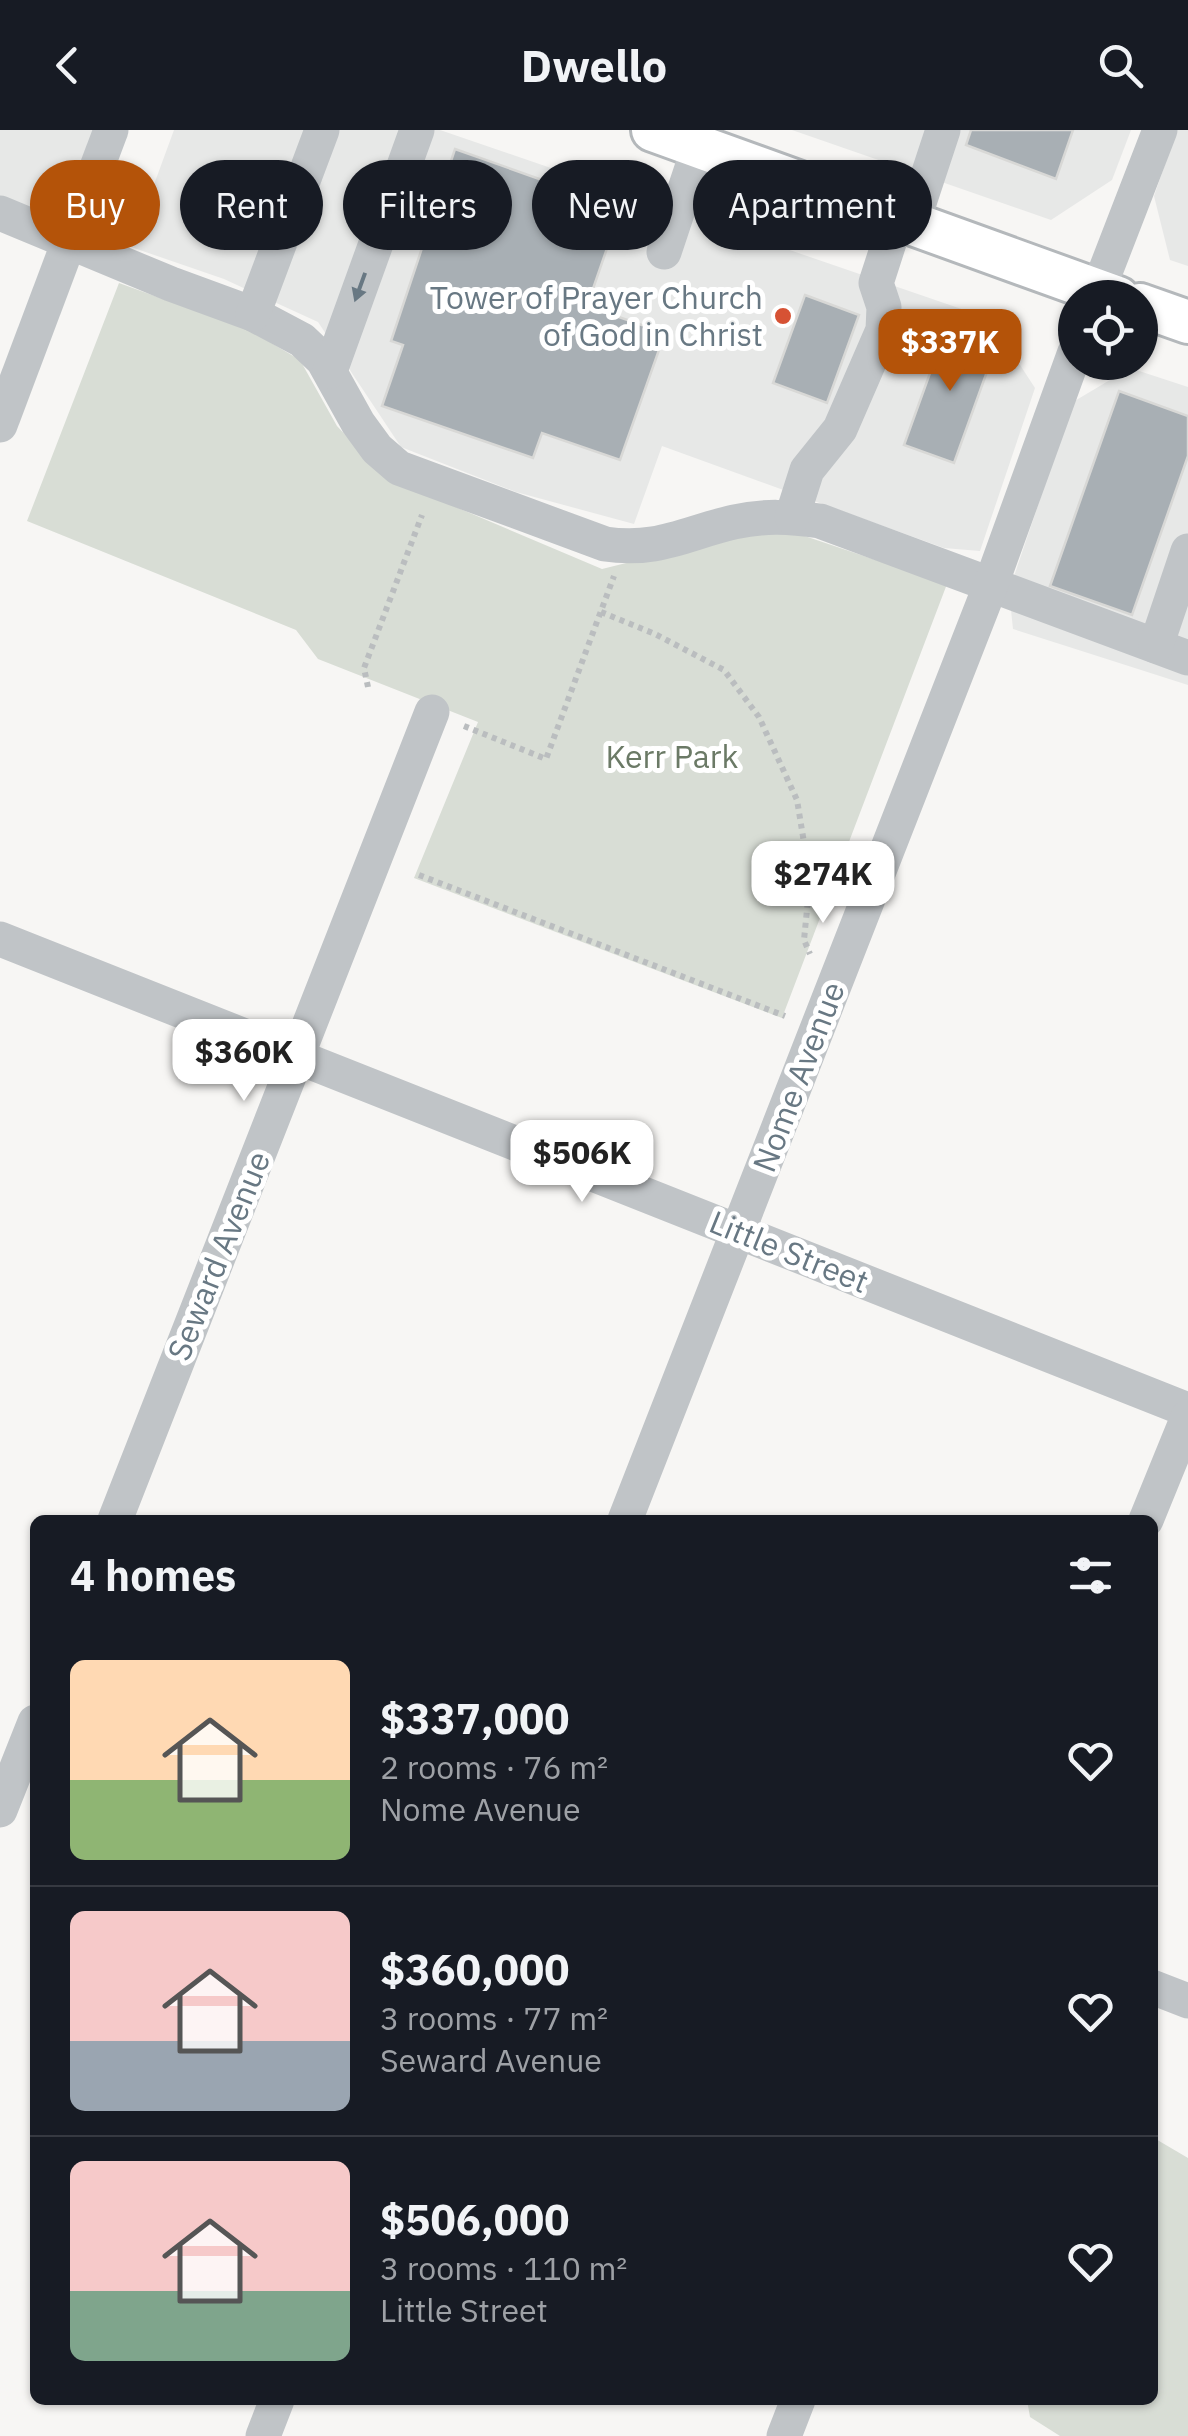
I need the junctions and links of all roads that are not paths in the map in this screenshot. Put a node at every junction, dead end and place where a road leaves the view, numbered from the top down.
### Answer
1 (111, 130) edge
2 (322, 130) edge
3 (418, 130) edge
4 (943, 130) edge
5 (1160, 130) edge
6 (658, 131) edge
7 (700, 147) junction
8 (99, 160) edge
9 (736, 160) edge
10 (930, 160) edge
11 (0, 214) edge
12 (30, 225) edge
13 (932, 231) edge
14 (64, 250) edge
15 (93, 250) edge
16 (891, 250) edge
17 (664, 252) dead end
18 (1063, 280) edge
19 (1109, 280) edge
20 (1158, 311) edge
21 (253, 314) junction
22 (1188, 322) edge
23 (330, 371) junction
24 (1065, 380) edge
25 (0, 424) edge
26 (792, 517) junction
27 (1188, 551) edge
28 (990, 587) junction
29 (1172, 652) edge
30 (432, 712) road end
31 (0, 939) edge
32 (297, 1058) junction
33 (738, 1231) junction
34 (1188, 1414) edge
35 (116, 1515) edge
36 (627, 1515) edge
37 (1148, 1515) edge
38 (30, 1735) edge
39 (0, 1810) edge
40 (1158, 1989) edge
41 (1188, 2001) edge
42 (275, 2405) edge
43 (796, 2405) edge
44 (263, 2436) edge
45 (784, 2436) edge

1 - 8 street
2 - 21 street
3 -> 23 street
4 - 10 street
5 - 19 street
6 - 7 main road
7 - 9 main road
7 - 17 street
11 - 12 street
13 - 18 main road
14 - 25 street
15 - 21 street
16 - 26 street
20 - 22 main road
21 - 23 street
23 - 26 street
24 - 28 street, Nome Avenue
26 - 28 street
27 - 29 street
28 - 29 street
28 - 33 street, Nome Avenue
30 - 32 street, Seward Avenue
31 - 32 street, Little Street
32 - 33 street, Little Street
32 - 35 street, Seward Avenue
33 - 34 street, Little Street
33 - 36 street, Nome Avenue
34 - 37 street
38 - 39 street
40 - 41 street
42 - 44 street
43 - 45 street

